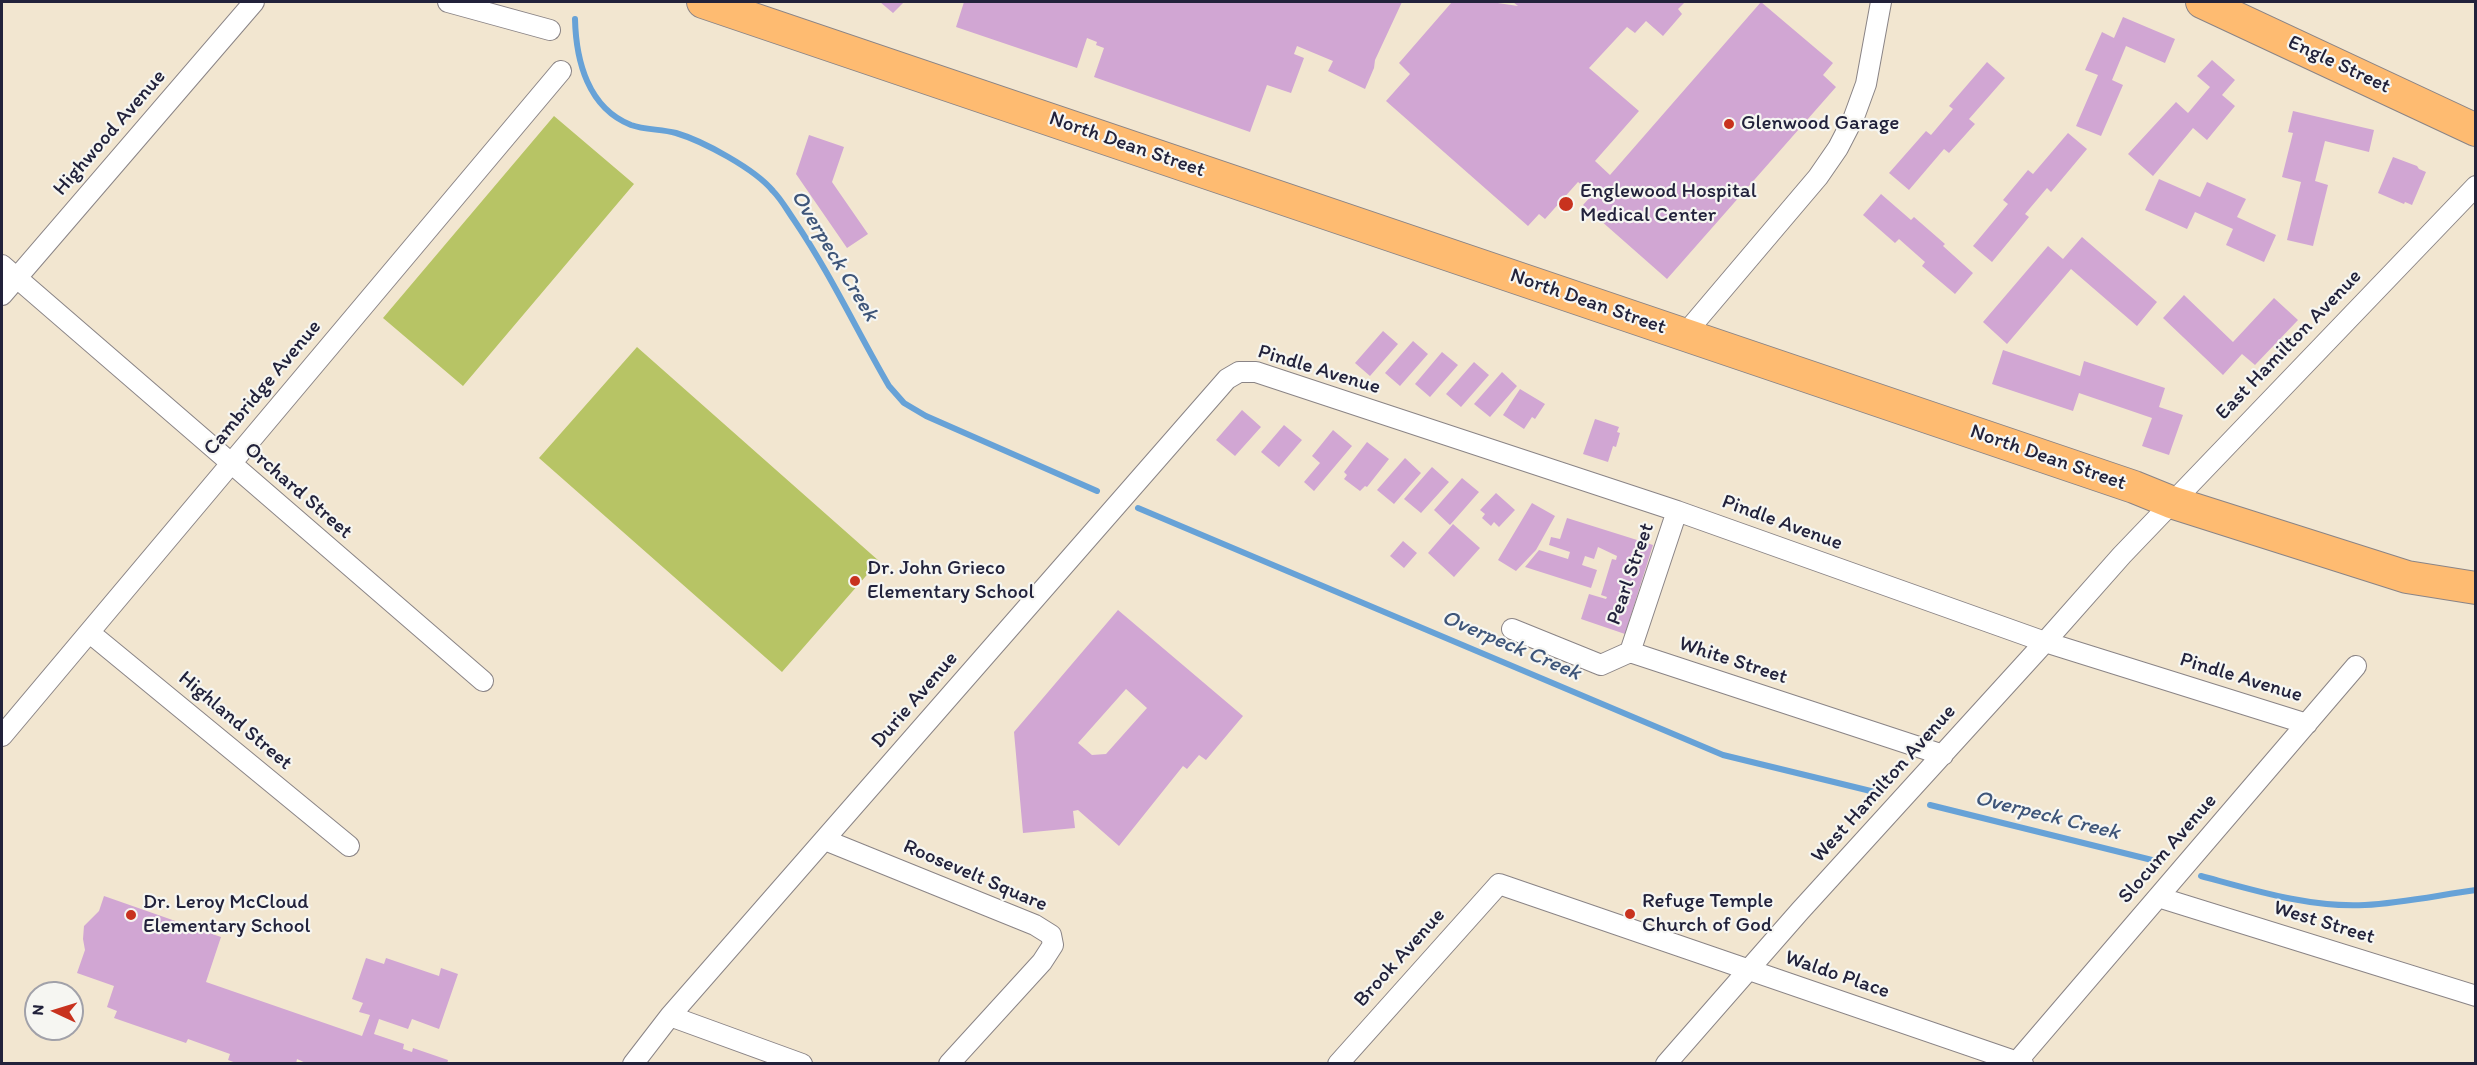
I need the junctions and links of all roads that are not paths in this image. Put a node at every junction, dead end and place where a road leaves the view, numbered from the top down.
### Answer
1 (254, 2) edge
2 (448, 2) edge
3 (703, 2) edge
4 (1881, 2) edge
5 (2223, 5) edge
6 (550, 30) dead end
7 (561, 71) dead end
8 (2475, 130) edge
9 (2475, 186) edge
10 (9, 272) edge
11 (2, 295) edge
12 (1684, 335) junction
13 (1239, 372) joint
14 (231, 465) junction
15 (2171, 502) junction
16 (1677, 511) junction
17 (2138, 538) joint
18 (2475, 588) edge
19 (1512, 629) dead end
20 (90, 633) junction
21 (2045, 642) junction
22 (1630, 652) junction
23 (2356, 666) dead end
24 (483, 681) dead end
25 (2307, 724) junction
26 (2, 736) edge
27 (1943, 755) junction
28 (825, 840) junction
29 (349, 846) dead end
30 (1499, 884) joint
31 (2158, 897) junction
32 (1748, 970) junction
33 (2475, 996) edge
34 (670, 1016) junction
35 (2018, 1063) edge
36 (633, 1064) edge
37 (802, 1064) edge
38 (949, 1064) edge
39 (1338, 1064) edge
40 (1666, 1064) edge

1 - 10 street, Highwood Avenue
2 - 6 street
3 - 12 main road, North Dean Street
4 - 12 street
5 - 8 main road, Engle Street
7 - 14 street, Cambridge Avenue
9 - 15 street, East Hamilton Avenue
10 - 11 street, Highwood Avenue
10 - 14 street, Orchard Street
12 - 15 main road, North Dean Street
13 - 16 street, Pindle Avenue
13 - 28 street, Durie Avenue
14 - 20 street, Cambridge Avenue
14 - 24 street, Orchard Street
15 - 17 street, East Hamilton Avenue
15 - 18 main road, North Dean Street
16 - 21 street, Pindle Avenue
16 - 22 street, Pearl Street
17 - 21 street, West Hamilton Avenue
19 - 22 street
20 - 26 street, Cambridge Avenue
20 - 29 street, Highland Street
21 - 25 street, Pindle Avenue
21 - 27 street, West Hamilton Avenue
22 - 27 street, White Street
23 - 25 street, Slocum Avenue
25 - 31 street, Slocum Avenue
27 - 32 street, West Hamilton Avenue
28 - 34 street, Durie Avenue
28 - 38 street, Roosevelt Square
30 - 32 street, Waldo Place
30 - 39 street, Brook Avenue
31 - 33 street, West Street
31 - 35 street, Slocum Avenue
32 - 35 street, Waldo Place
32 - 40 street, West Hamilton Avenue
34 - 36 street, Durie Avenue
34 - 37 street

